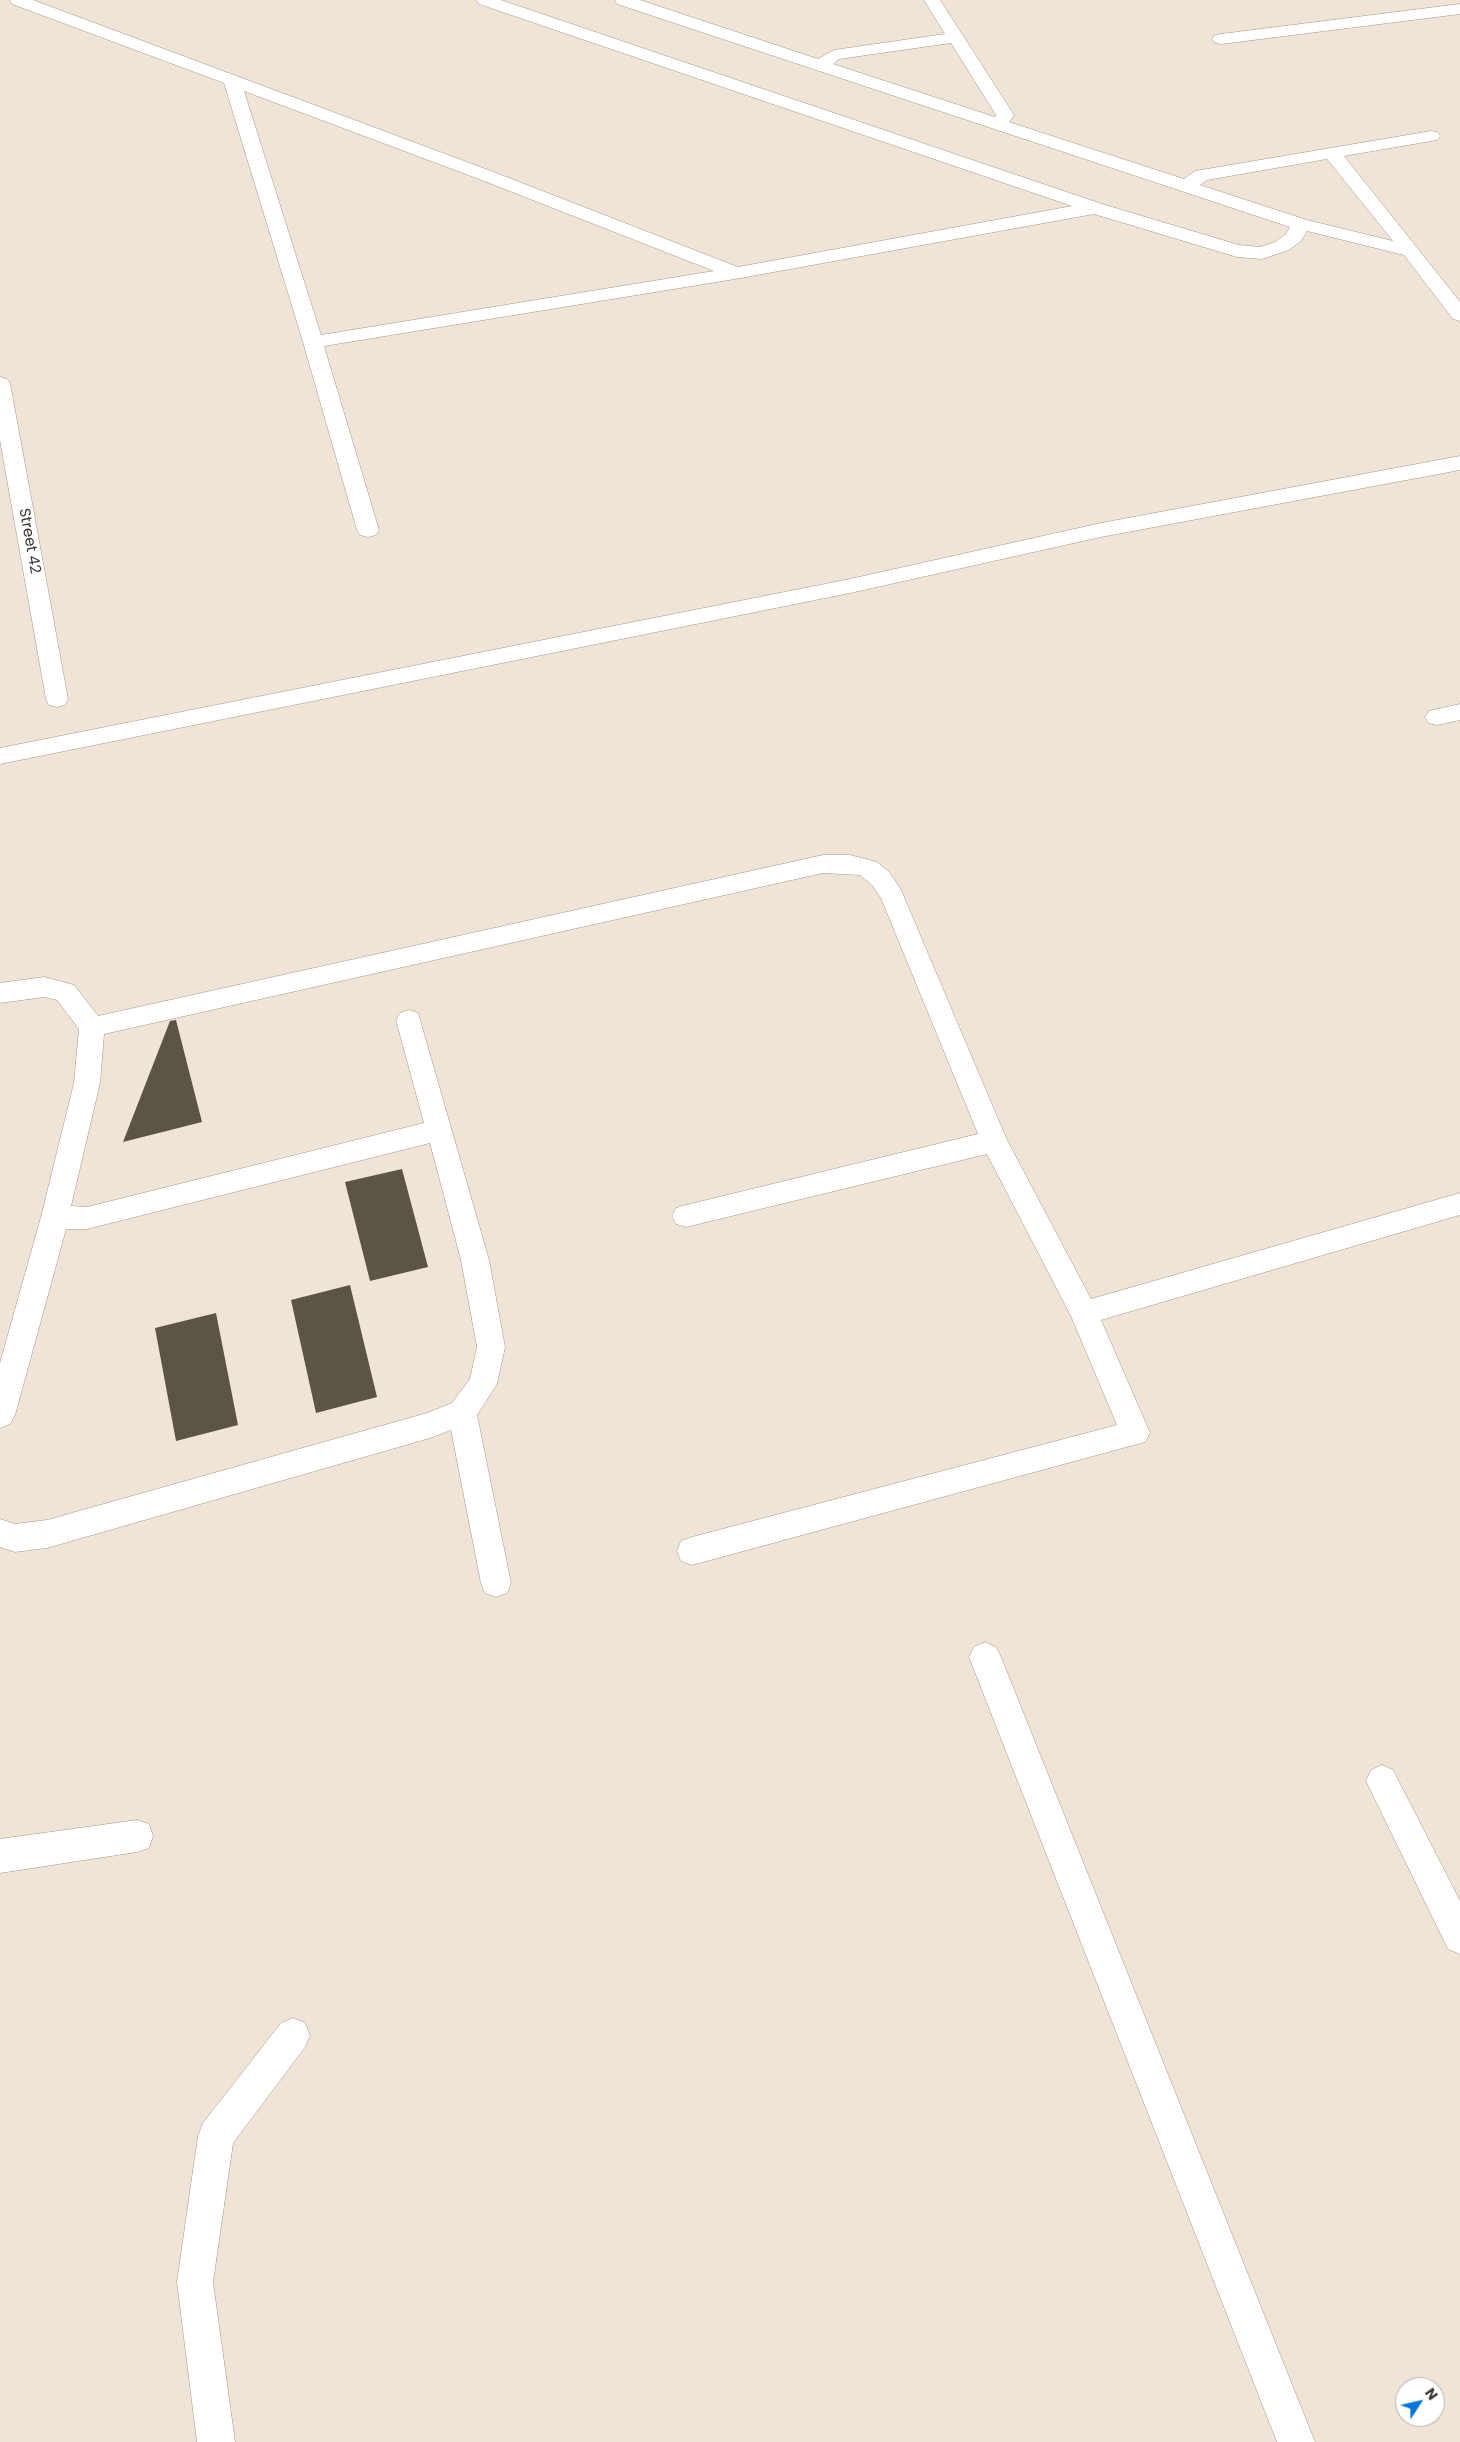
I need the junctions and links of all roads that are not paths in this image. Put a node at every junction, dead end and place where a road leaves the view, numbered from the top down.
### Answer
1 (18, 0) edge
2 (485, 0) edge
3 (624, 0) edge
4 (932, 0) edge
5 (1385, 0) edge
6 (1460, 9) edge
7 (1399, 17) junction
8 (956, 37) junction
9 (1222, 39) dead end
10 (820, 65) junction
11 (232, 81) junction
12 (998, 125) junction
13 (1431, 136) dead end
14 (1332, 153) junction
15 (1187, 186) junction
16 (1095, 208) junction
17 (1301, 224) junction
18 (1411, 251) junction
19 (735, 273) junction
20 (1460, 315) edge
21 (313, 342) junction
22 (0, 383) edge
23 (1460, 463) edge
24 (368, 530) dead end
25 (57, 699) dead end
26 (1460, 712) edge
27 (1436, 717) dead end
28 (0, 756) edge
29 (0, 993) edge
30 (409, 1020) dead end
31 (92, 1027) junction
32 (440, 1130) junction
33 (994, 1141) junction
34 (1460, 1204) edge
35 (686, 1216) dead end
36 (55, 1217) junction
37 (1084, 1313) junction
38 (462, 1412) junction
39 (0, 1415) edge
40 (0, 1533) edge
41 (692, 1551) dead end
42 (496, 1583) dead end
43 (985, 1657) dead end
44 (1382, 1781) dead end
45 (137, 1836) dead end
46 (0, 1856) edge
47 (1460, 1937) edge
48 (293, 2035) dead end
49 (216, 2442) edge
50 (1296, 2442) edge

1 - 11 street
2 - 16 street
3 - 10 street
4 - 8 street
5 - 7 street
6 - 7 street
7 - 9 street
8 - 10 street
8 - 12 street
10 - 12 street
11 - 19 street
11 - 21 street
12 - 15 street
13 - 14 street
14 - 15 street
14 - 18 street
15 - 17 street
16 - 17 street
16 - 19 street
17 - 18 street
18 - 20 street
19 - 21 street
21 - 24 street
22 - 25 street, Street 42
23 - 28 street
26 - 27 street
29 - 31 street
30 - 32 street
31 - 33 street
31 - 36 street
32 - 36 street
32 - 38 street
33 - 35 street
33 - 37 street
34 - 37 street
36 - 39 street
37 - 41 street
38 - 40 street
38 - 42 street
43 - 50 street
44 - 47 street
45 - 46 street
48 - 49 street

